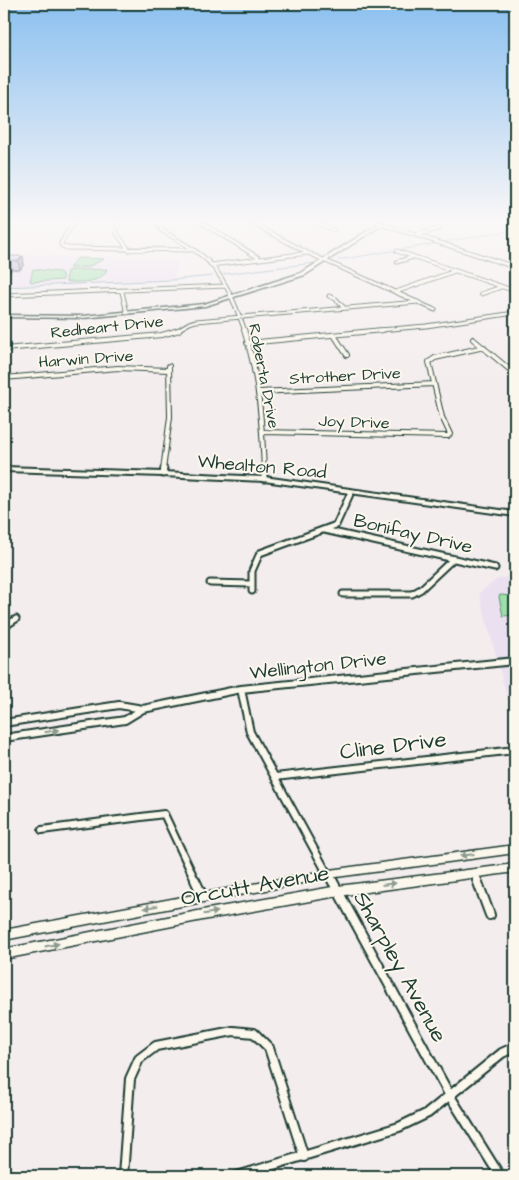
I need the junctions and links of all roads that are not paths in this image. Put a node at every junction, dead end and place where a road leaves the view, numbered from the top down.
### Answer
1 (220, 278) edge
2 (296, 278) edge
3 (365, 278) edge
4 (436, 278) edge
5 (478, 278) edge
6 (225, 286) junction
7 (502, 286) junction
8 (515, 291) edge
9 (122, 292) junction
10 (396, 292) junction
11 (481, 294) dead end
12 (4, 296) edge
13 (329, 296) dead end
14 (233, 298) junction
15 (418, 302) junction
16 (344, 308) junction
17 (435, 310) dead end
18 (127, 313) junction
19 (515, 313) edge
20 (4, 316) edge
21 (240, 317) junction
22 (334, 335) junction
23 (473, 339) dead end
24 (247, 343) junction
25 (484, 347) junction
26 (4, 349) edge
27 (346, 355) dead end
28 (515, 374) edge
29 (4, 378) edge
30 (434, 384) junction
31 (258, 392) junction
32 (264, 432) junction
33 (4, 469) edge
34 (163, 474) junction
35 (264, 479) junction
36 (351, 492) junction
37 (515, 514) edge
38 (324, 530) junction
39 (453, 558) junction
40 (495, 568) dead end
41 (210, 583) dead end
42 (251, 584) junction
43 (252, 591) dead end
44 (343, 594) dead end
45 (16, 619) dead end
46 (4, 627) edge
47 (515, 662) edge
48 (241, 689) junction
49 (142, 709) junction
50 (4, 723) edge
51 (4, 738) edge
52 (515, 750) edge
53 (275, 777) junction
54 (42, 830) dead end
55 (515, 850) edge
56 (515, 868) edge
57 (329, 874) junction
58 (474, 874) junction
59 (338, 891) junction
60 (203, 897) junction
61 (490, 915) dead end
62 (4, 935) edge
63 (4, 954) edge
64 (515, 1047) edge
65 (450, 1096) junction
66 (304, 1157) junction
67 (123, 1176) edge
68 (237, 1176) edge
69 (500, 1176) edge

1 - 6 street, Roberta Drive
2 - 14 main road
3 - 10 street
4 - 10 street
5 - 7 street
6 - 9 street
6 - 14 street, Roberta Drive
7 - 8 street
7 - 11 street
9 - 12 street
9 - 18 street
10 - 15 street
13 - 16 street
14 - 18 main road
14 - 21 street, Roberta Drive
15 - 16 street, Redheart Drive
15 - 17 street
16 - 21 street, Redheart Drive
18 - 20 main road
19 - 22 street
21 - 24 street, Roberta Drive
21 - 26 street, Redheart Drive
22 - 24 street
22 - 27 street
23 - 25 street
24 - 31 street, Roberta Drive
25 - 28 street
25 - 30 street
29 - 34 street, Harwin Drive
30 - 31 street, Strother Drive
30 - 32 street, Joy Drive
31 - 32 street, Roberta Drive
32 - 35 street, Roberta Drive
33 - 34 street, Whealton Road
34 - 35 street, Whealton Road
35 - 36 street, Whealton Road
36 - 37 street, Whealton Road
36 - 38 street
38 - 39 street, Bonifay Drive
38 - 42 street
39 - 40 street, Bonifay Drive
39 - 44 street
41 - 42 street
42 - 43 street
45 - 46 street
47 - 48 street, Wellington Drive
48 - 49 street, Wellington Drive
48 - 53 street, Sharpley Avenue
49 - 50 street, Wellington Drive
51 -> 49 street, Wellington Drive
52 - 53 street, Cline Drive
53 - 57 street, Sharpley Avenue
54 - 60 street
55 -> 57 main road, Orcutt Avenue
56 - 58 main road, Orcutt Avenue
57 - 59 street, Sharpley Avenue
57 - 60 main road, Orcutt Avenue
59 -> 58 main road, Orcutt Avenue
58 - 61 street
63 -> 59 main road, Orcutt Avenue
59 - 65 street, Sharpley Avenue
60 -> 62 main road, Orcutt Avenue
64 - 65 street
65 - 66 street
65 - 69 street, Sharpley Avenue
66 - 67 street
66 - 68 street

